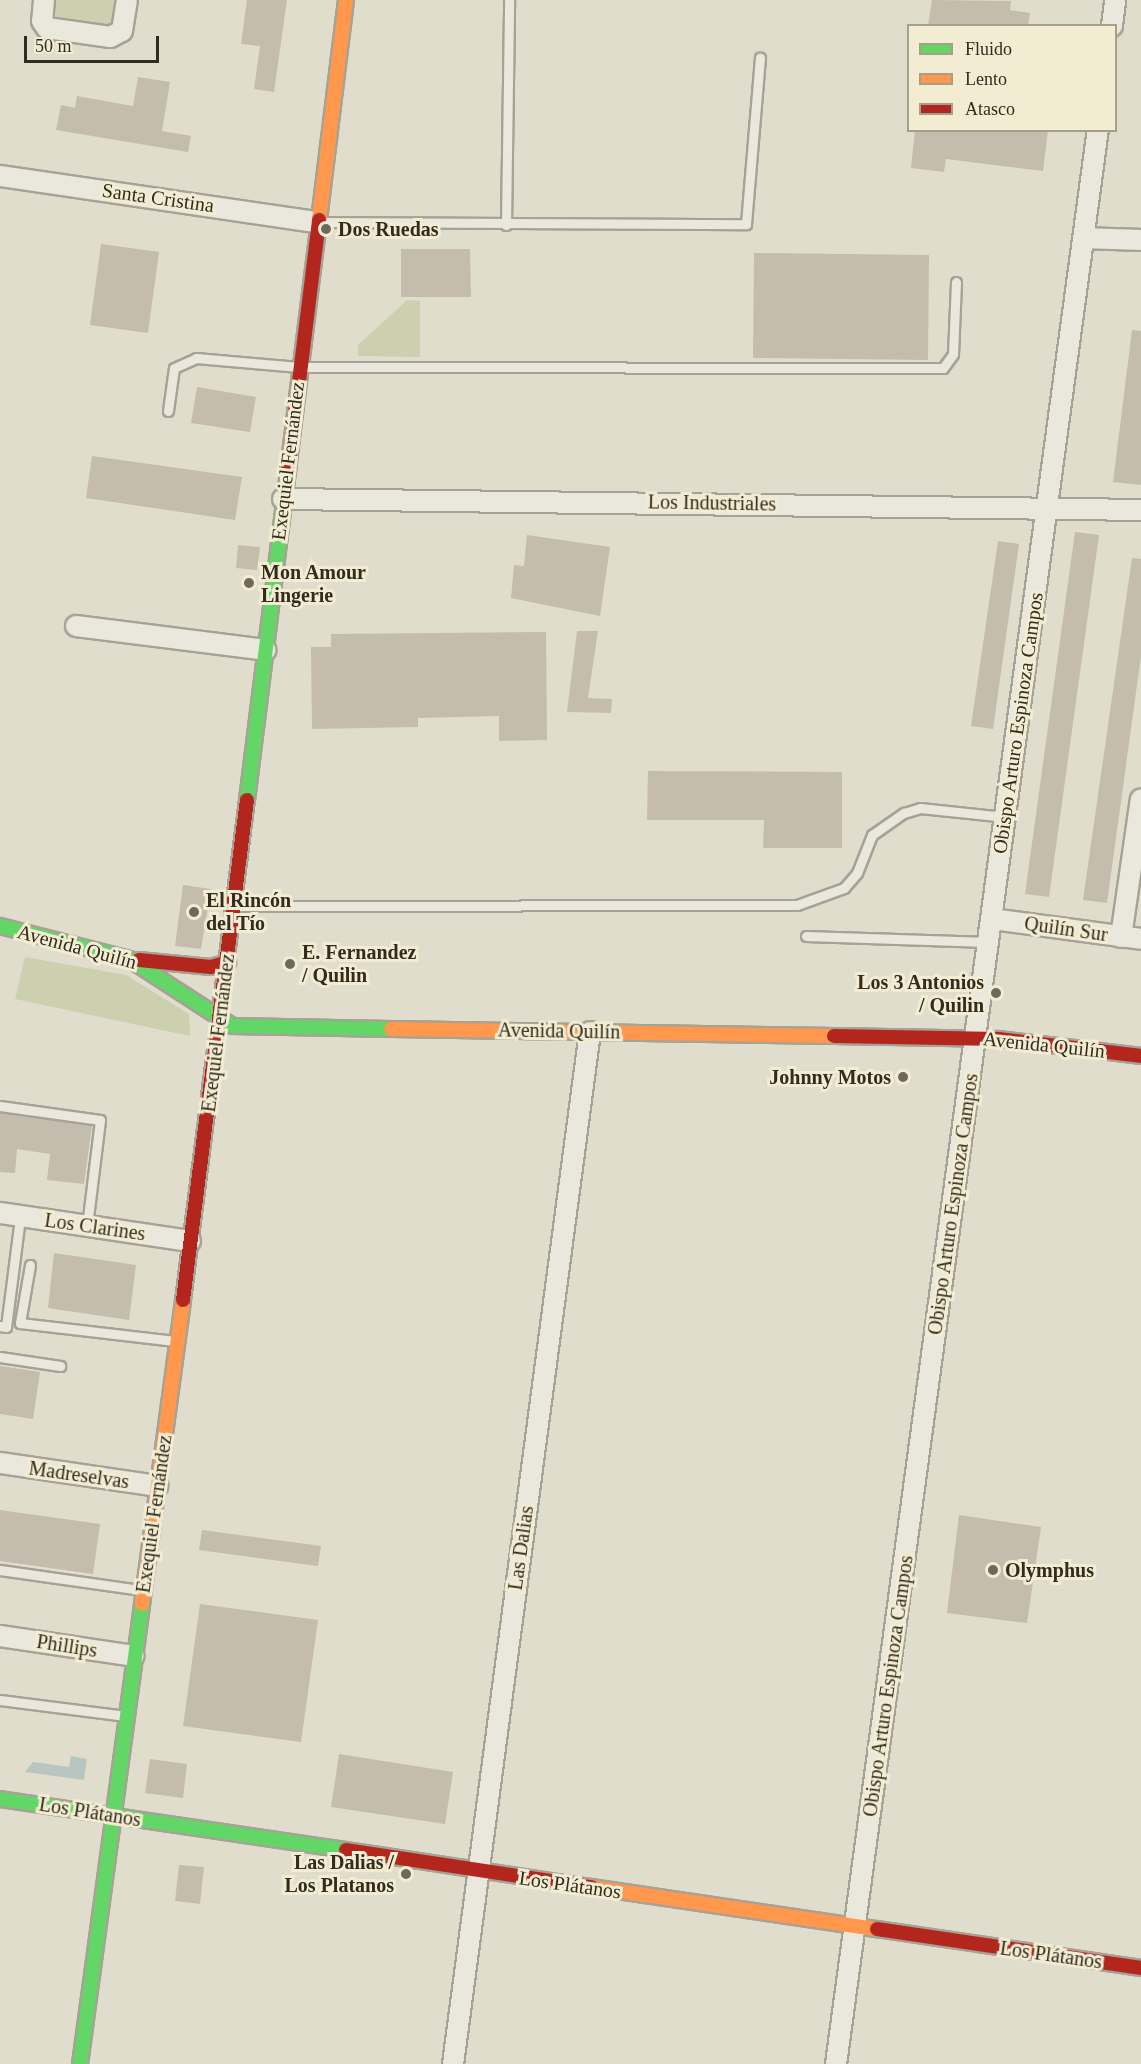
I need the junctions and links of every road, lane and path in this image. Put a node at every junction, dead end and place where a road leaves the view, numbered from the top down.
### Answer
1 (44, 0) edge
2 (127, 0) edge
3 (346, 0) edge
4 (509, 0) edge
5 (1115, 0) edge
6 (1112, 24) edge
7 (760, 58) dead end
8 (1098, 132) edge
9 (0, 176) edge
10 (316, 222) junction
11 (506, 225) junction
12 (1084, 238) junction
13 (1141, 240) edge
14 (956, 282) dead end
15 (299, 367) junction
16 (168, 411) dead end
17 (283, 499) junction
18 (1047, 507) junction
19 (1141, 510) edge
20 (76, 626) dead end
21 (265, 650) junction
22 (1141, 799) edge
23 (1005, 817) junction
24 (234, 906) junction
25 (992, 919) junction
26 (0, 926) edge
27 (806, 936) dead end
28 (1121, 937) junction
29 (1141, 939) edge
30 (988, 942) junction
31 (129, 959) junction
32 (228, 962) junction
33 (220, 1022) junction
34 (590, 1032) junction
35 (975, 1038) junction
36 (1141, 1056) edge
37 (0, 1106) edge
38 (0, 1213) edge
39 (20, 1217) junction
40 (87, 1226) junction
41 (190, 1241) junction
42 (30, 1265) dead end
43 (0, 1326) edge
44 (177, 1341) junction
45 (0, 1357) edge
46 (60, 1366) dead end
47 (0, 1463) edge
48 (157, 1486) junction
49 (0, 1570) edge
50 (143, 1590) junction
51 (0, 1636) edge
52 (135, 1656) junction
53 (0, 1700) edge
54 (126, 1716) junction
55 (0, 1799) edge
56 (113, 1816) junction
57 (478, 1871) junction
58 (855, 1926) junction
59 (1141, 1968) edge
60 (80, 2064) edge
61 (453, 2064) edge
62 (836, 2064) edge

1 - 2 street
3 - 10 street, Exequiel Fernández
4 - 11 lane
5 - 6 street
7 - 11 lane
8 - 12 street, Obispo Arturo Espinoza Campos
9 - 10 street, Santa Cristina
10 - 11 lane
10 - 15 street, Exequiel Fernández
12 - 13 street
12 - 18 street, Obispo Arturo Espinoza Campos
14 - 15 lane
15 - 16 lane
15 - 17 street, Exequiel Fernández
17 - 18 street, Los Industriales
17 - 21 street, Exequiel Fernández
18 - 19 street, Los Industriales
18 - 23 street, Obispo Arturo Espinoza Campos
20 - 21 street
21 - 24 street, Exequiel Fernández
22 - 28 street
23 - 24 lane
23 - 25 street, Obispo Arturo Espinoza Campos
24 - 32 street, Exequiel Fernández
25 - 28 street, Quilín Sur
25 - 30 street, Obispo Arturo Espinoza Campos
26 - 31 street, Avenida Quilín
27 - 30 lane
28 - 29 street, Quilín Sur
30 - 35 street, Obispo Arturo Espinoza Campos
31 - 32 street
31 - 33 street, Avenida Quilín
32 - 33 street, Exequiel Fernández
33 - 34 street, Avenida Quilín
33 - 41 street, Exequiel Fernández
34 - 35 street, Avenida Quilín
34 - 57 street, Las Dalias
35 - 36 street, Avenida Quilín
35 - 58 street, Obispo Arturo Espinoza Campos
37 - 40 lane
38 - 39 street, Los Clarines
39 - 40 street, Los Clarines
39 - 43 lane
40 - 41 street, Los Clarines
41 - 44 street, Exequiel Fernández
42 - 44 lane
44 - 48 street, Exequiel Fernández
45 - 46 lane
47 - 48 street, Madreselvas
48 - 50 street, Exequiel Fernández
49 - 50 lane
50 - 52 street, Exequiel Fernández
51 - 52 street, Phillips
52 - 54 street, Exequiel Fernández
53 - 54 lane
54 - 56 street, Exequiel Fernández
55 - 56 street, Los Plátanos
56 - 57 street, Los Plátanos
56 - 60 street, Exequiel Fernández
57 - 58 street, Los Plátanos
57 - 61 street, Las Dalias
58 - 59 street, Los Plátanos
58 - 62 street, Obispo Arturo Espinoza Campos

